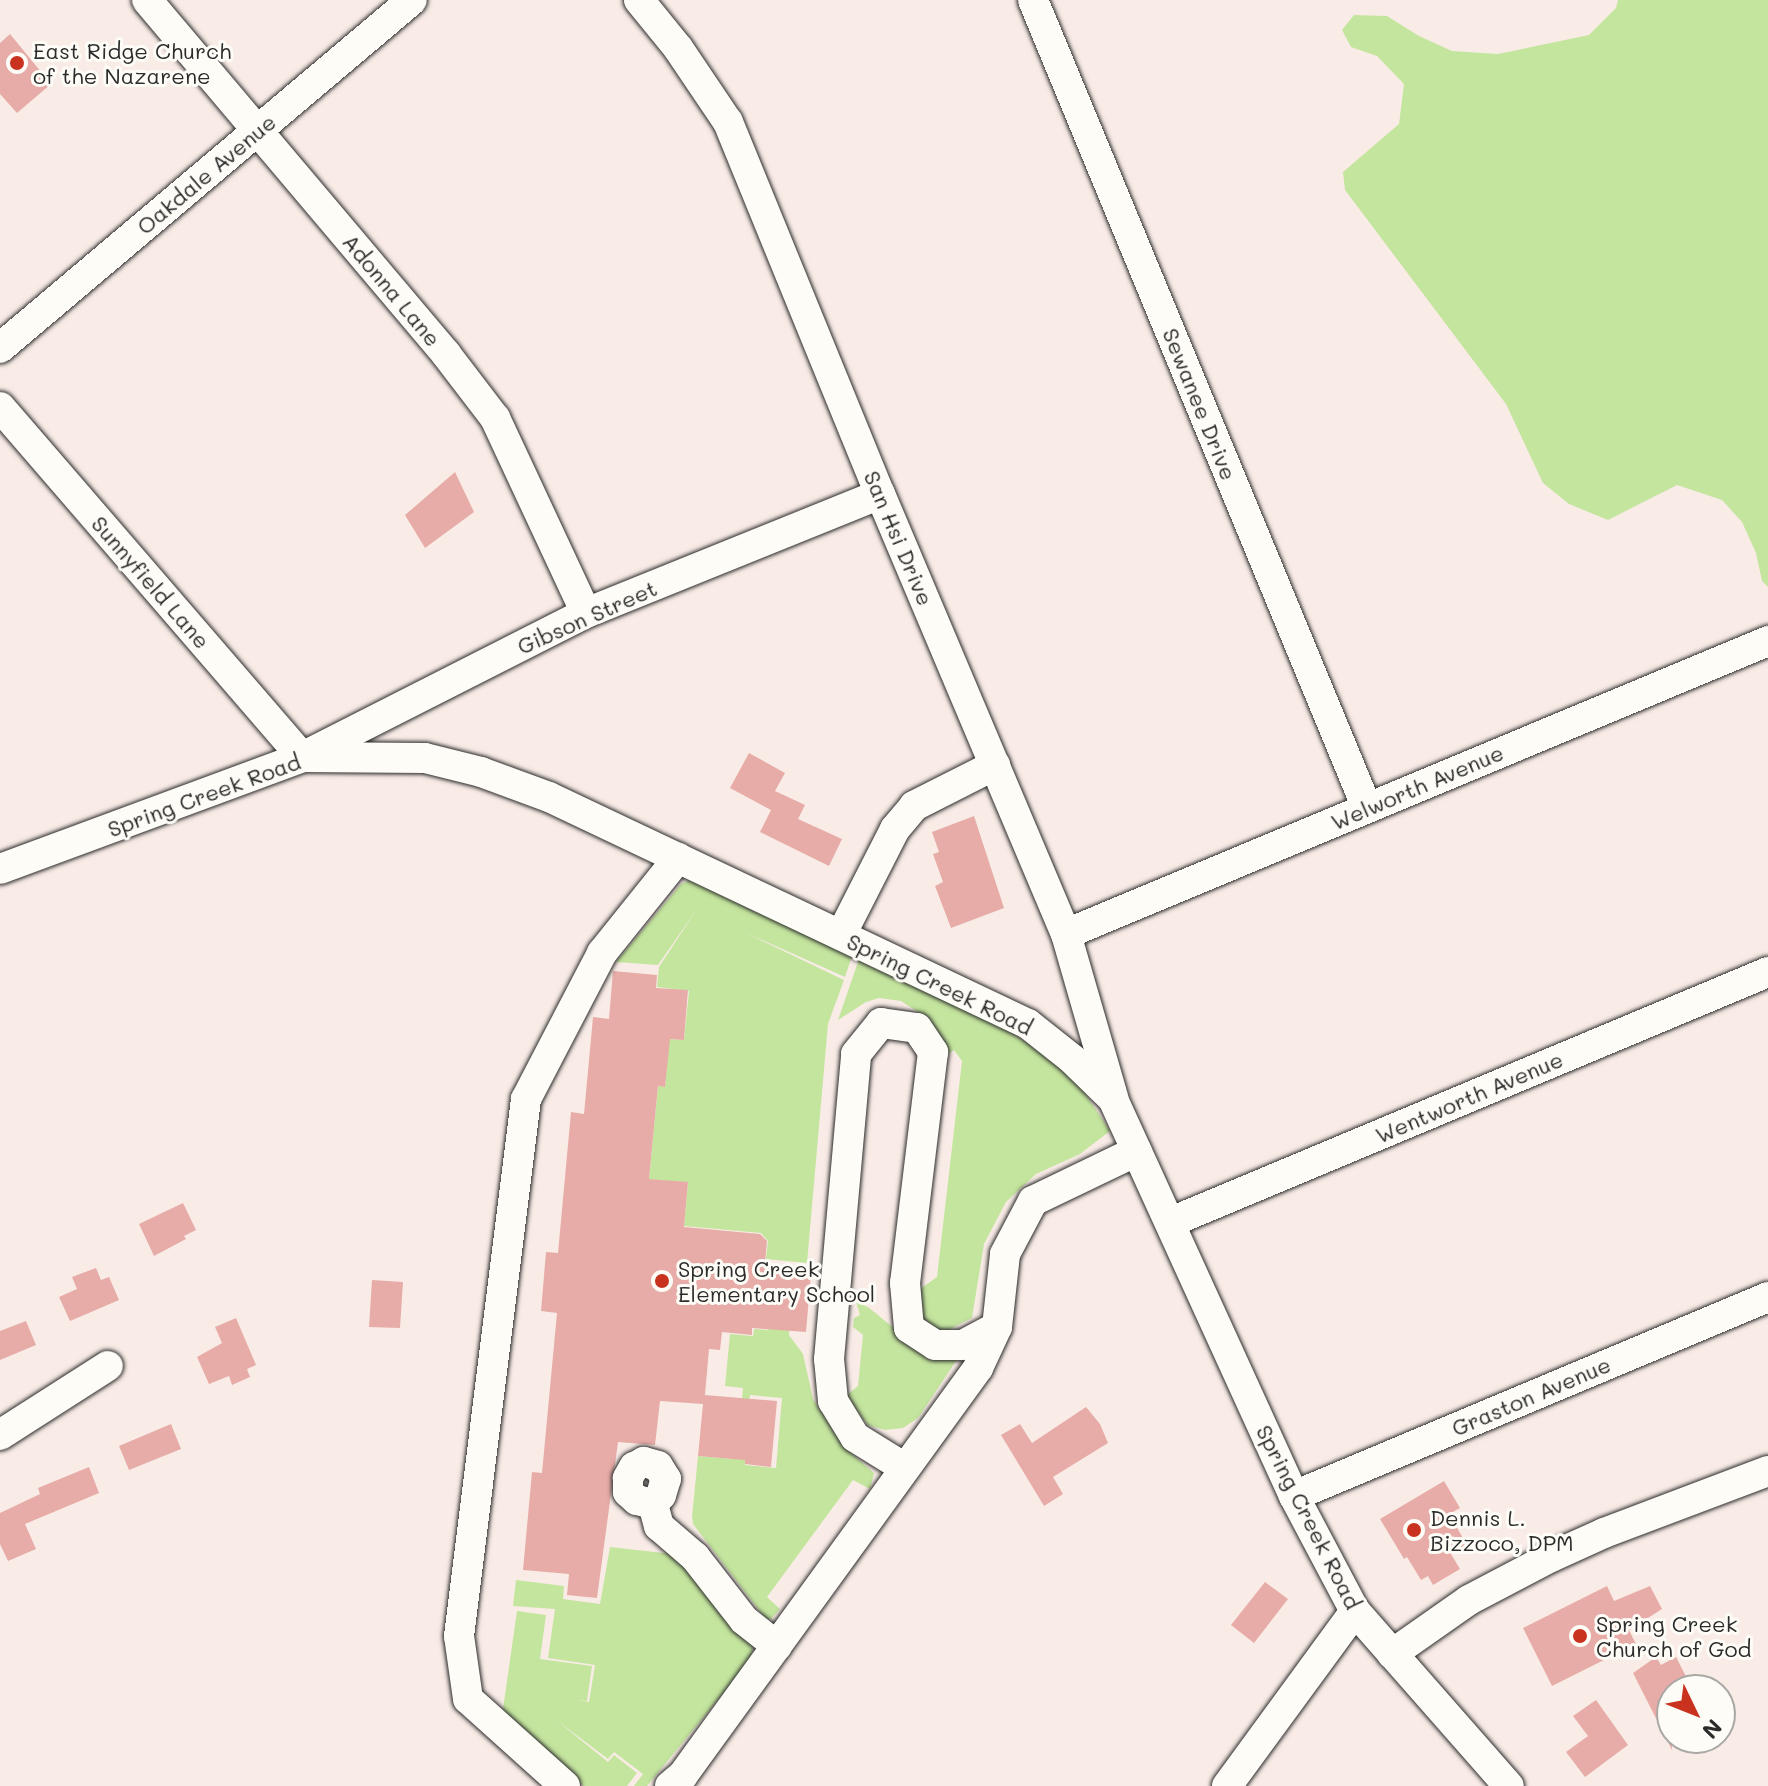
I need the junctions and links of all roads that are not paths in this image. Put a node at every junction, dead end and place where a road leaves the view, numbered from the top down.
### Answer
1 (147, 0) edge
2 (412, 0) edge
3 (639, 0) edge
4 (1033, 0) edge
5 (258, 130) junction
6 (0, 348) edge
7 (0, 407) edge
8 (880, 494) junction
9 (586, 613) junction
10 (1768, 641) edge
11 (302, 757) junction
12 (995, 765) junction
13 (1367, 808) junction
14 (678, 858) junction
15 (0, 869) edge
16 (1066, 934) junction
17 (841, 935) junction
18 (1768, 972) edge
19 (1113, 1099) junction
20 (1137, 1151) junction
21 (1171, 1222) junction
22 (1768, 1297) edge
23 (997, 1327) junction
24 (108, 1366) dead end
25 (0, 1435) edge
26 (905, 1468) junction
27 (1768, 1471) edge
28 (1294, 1496) junction
29 (653, 1504) dead end
30 (1355, 1611) junction
31 (777, 1646) junction
32 (1392, 1654) junction
33 (565, 1786) edge
34 (670, 1786) edge
35 (1227, 1786) edge
36 (1509, 1786) edge

1 - 5 street, Adonna Lane
2 - 5 street, Oakdale Avenue
3 - 8 street, San Hsi Drive
4 - 13 street, Sewanee Drive
5 - 6 street, Oakdale Avenue
5 - 9 street, Adonna Lane
7 - 11 street, Sunnyfield Lane
8 - 9 street, Gibson Street
8 - 12 street, San Hsi Drive
9 - 11 street, Gibson Street
10 - 13 street, Welworth Avenue
11 - 14 street, Spring Creek Road
11 - 15 street, Spring Creek Road
12 - 16 street, San Hsi Drive
12 - 17 street
13 - 16 street, Welworth Avenue
14 - 17 street, Spring Creek Road
14 - 33 street
16 - 19 street, San Hsi Drive
17 - 19 street, Spring Creek Road
18 - 21 street, Wentworth Avenue
19 - 20 street, Spring Creek Road
20 - 21 street, Spring Creek Road
20 - 23 street
21 - 28 street, Spring Creek Road
22 - 28 street, Graston Avenue
23 - 26 street
23 - 26 street
24 - 25 street
26 - 31 street
27 - 32 street
28 - 30 street, Spring Creek Road
29 - 31 street
30 - 32 street, Spring Creek Road
30 - 35 street
31 - 34 street
32 - 36 street, Spring Creek Road

